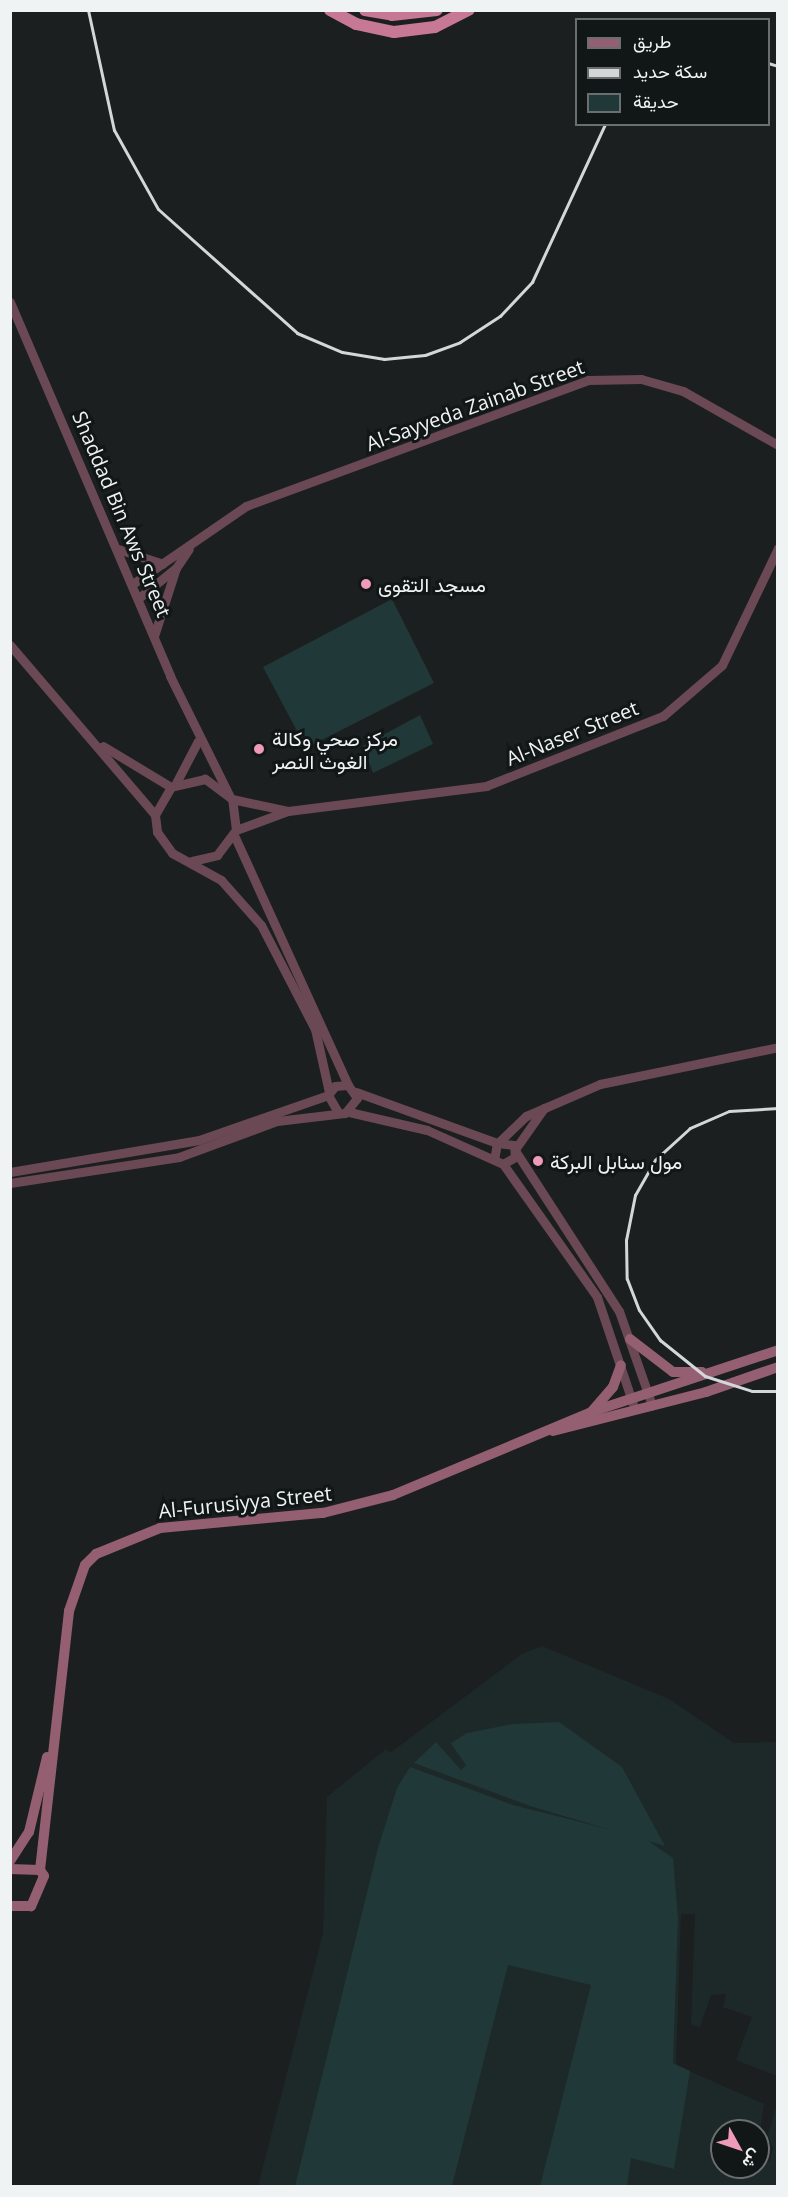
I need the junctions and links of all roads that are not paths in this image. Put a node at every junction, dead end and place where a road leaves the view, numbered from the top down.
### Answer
1 (330, 10) edge
2 (365, 10) edge
3 (437, 10) edge
4 (469, 10) edge
5 (10, 302) edge
6 (777, 444) edge
7 (190, 547) junction
8 (777, 548) edge
9 (118, 549) junction
10 (163, 564) junction
11 (176, 568) junction
12 (134, 583) junction
13 (140, 597) junction
14 (154, 636) junction
15 (10, 645) edge
16 (91, 737) junction
17 (198, 741) junction
18 (174, 785) junction
19 (231, 797) junction
20 (288, 811) junction
21 (155, 815) junction
22 (235, 833) junction
23 (192, 861) junction
24 (777, 1047) edge
25 (348, 1085) junction
26 (356, 1092) junction
27 (329, 1093) junction
28 (545, 1106) junction
29 (349, 1112) junction
30 (338, 1113) junction
31 (498, 1142) junction
32 (516, 1150) junction
33 (498, 1162) junction
34 (10, 1172) edge
35 (10, 1183) edge
36 (549, 1202) junction
37 (537, 1207) junction
38 (630, 1339) junction
39 (777, 1350) edge
40 (621, 1365) junction
41 (777, 1367) edge
42 (723, 1370) junction
43 (729, 1384) junction
44 (649, 1394) junction
45 (632, 1399) junction
46 (652, 1406) junction
47 (635, 1410) junction
48 (591, 1412) junction
49 (552, 1431) junction
50 (51, 1745) junction
51 (10, 1861) edge
52 (10, 1869) edge
53 (40, 1870) junction
54 (10, 1906) edge

1 - 4 highway
2 - 3 highway
5 - 9 street, Shaddad Bin Aws Street
6 - 7 street, Al-Sayyeda Zainab Street
7 - 10 street, Al-Sayyeda Zainab Street
7 - 11 street, Al-Sayyeda Zainab Street
8 - 20 street, Al-Naser Street
9 - 10 street
9 - 12 street, Shaddad Bin Aws Street
10 - 12 street, Al-Sayyeda Zainab Street
11 - 13 street, Al-Sayyeda Zainab Street
11 - 14 street
12 - 13 street, Shaddad Bin Aws Street
13 - 14 street, Shaddad Bin Aws Street
14 - 17 street, Shaddad Bin Aws Street
15 - 16 street
16 - 18 street
16 - 21 street
17 - 18 street
17 - 19 street, Shaddad Bin Aws Street
18 - 19 street
18 - 21 street
19 - 20 street, Al-Naser Street
19 - 22 street
20 - 22 street, Al-Naser Street
21 - 23 street
22 - 23 street
22 - 25 street
23 - 27 street
24 - 28 street
25 - 26 street
25 - 27 street
26 - 29 street
26 - 31 street
27 - 30 street
27 - 34 street
28 - 31 street
28 - 32 street
29 - 30 street
29 - 33 street
30 - 35 street
31 - 32 street
31 - 33 street
32 - 33 street
32 - 36 street
33 - 37 street
36 - 37 street
36 - 38 street
37 - 40 street
38 - 42 main road
38 - 44 street
39 - 42 main road, Al-Furusiyya Street
40 - 45 street
40 - 48 main road
41 - 43 main road, Al-Furusiyya Street
42 - 43 main road
42 - 44 main road, Al-Furusiyya Street
43 - 46 main road, Al-Furusiyya Street
44 - 45 main road, Al-Furusiyya Street
44 - 46 street
45 - 47 street
45 - 48 main road, Al-Furusiyya Street
46 - 47 main road, Al-Furusiyya Street
47 - 49 main road, Al-Furusiyya Street
48 - 49 main road, Al-Furusiyya Street
49 - 50 main road, Al-Furusiyya Street
50 - 51 main road, Al-Furusiyya Street
50 - 53 main road, Al-Furusiyya Street
52 - 53 main road
53 - 54 main road, Al-Furusiyya Street

